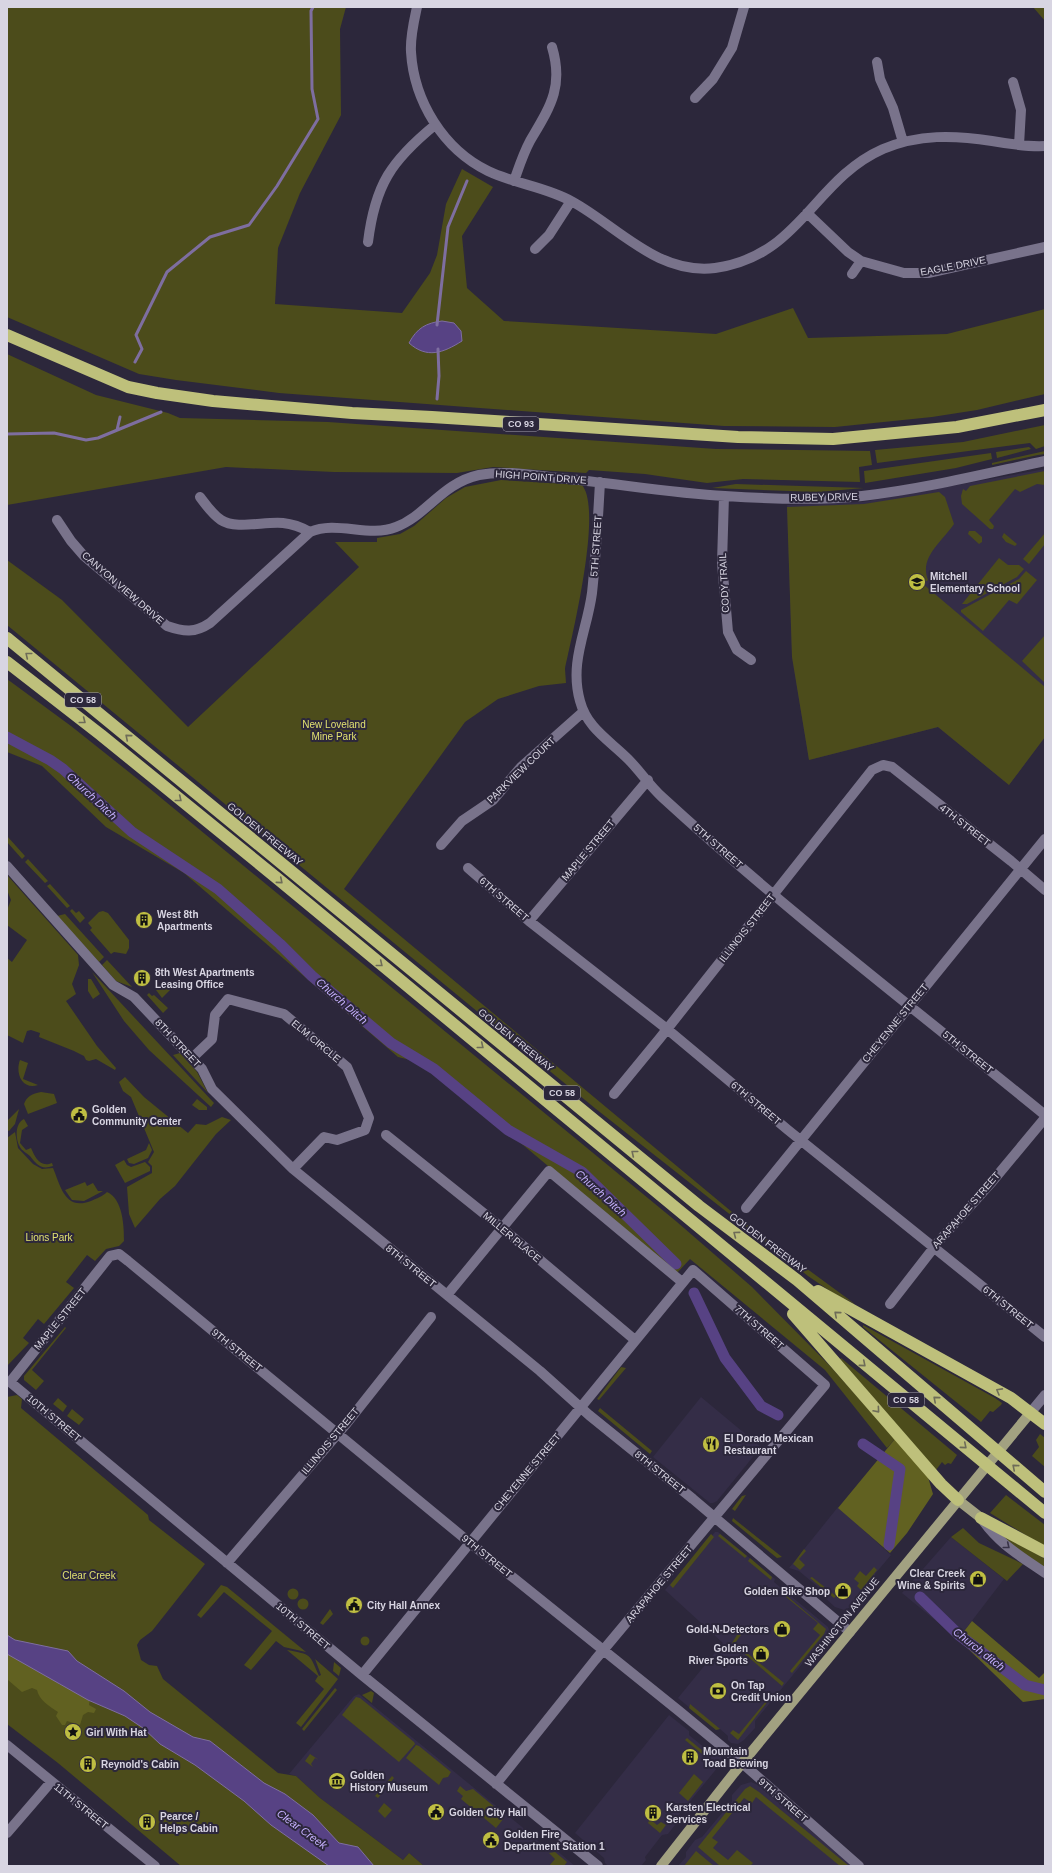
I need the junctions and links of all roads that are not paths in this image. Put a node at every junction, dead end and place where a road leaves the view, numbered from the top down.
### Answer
1 (417, 7) edge
2 (744, 7) edge
3 (552, 47) dead end
4 (877, 62) dead end
5 (1013, 82) dead end
6 (695, 98) dead end
7 (435, 125) junction
8 (903, 142) junction
9 (1019, 145) junction
10 (1045, 146) edge
11 (514, 181) junction
12 (571, 201) junction
13 (807, 214) junction
14 (368, 242) dead end
15 (1045, 247) edge
16 (535, 249) dead end
17 (861, 261) junction
18 (852, 274) dead end
19 (7, 335) edge
20 (1045, 410) edge
21 (1045, 461) edge
22 (600, 482) junction
23 (724, 496) junction
24 (200, 497) dead end
25 (58, 520) dead end
26 (310, 532) junction
27 (7, 638) edge
28 (750, 660) dead end
29 (7, 662) edge
30 (583, 712) junction
31 (883, 765) joint
32 (648, 780) junction
33 (1045, 839) edge
34 (441, 845) dead end
35 (7, 866) edge
36 (468, 868) dead end
37 (1020, 869) junction
38 (1045, 890) edge
39 (773, 895) junction
40 (529, 921) junction
41 (910, 1004) junction
42 (667, 1029) junction
43 (192, 1058) junction
44 (614, 1094) dead end
45 (1045, 1114) edge
46 (1045, 1118) edge
47 (386, 1135) dead end
48 (800, 1139) junction
49 (293, 1169) junction
50 (746, 1208) dead end
51 (502, 1228) junction
52 (934, 1247) junction
53 (110, 1256) joint
54 (693, 1270) joint
55 (797, 1280) junction
56 (682, 1282) junction
57 (768, 1286) junction
58 (447, 1295) junction
59 (890, 1304) dead end
60 (431, 1317) dead end
61 (1045, 1337) edge
62 (635, 1340) junction
63 (10, 1382) joint
64 (824, 1385) joint
65 (1045, 1395) edge
66 (581, 1407) junction
67 (1031, 1412) junction
68 (1045, 1424) edge
69 (338, 1433) junction
70 (1045, 1492) edge
71 (962, 1495) junction
72 (1045, 1513) edge
73 (715, 1518) junction
74 (981, 1518) junction
75 (469, 1542) junction
76 (1045, 1552) edge
77 (226, 1562) junction
78 (1045, 1573) edge
79 (850, 1632) junction
80 (604, 1650) junction
81 (362, 1675) junction
82 (7, 1745) edge
83 (742, 1763) junction
84 (51, 1782) junction
85 (496, 1784) junction
86 (7, 1834) edge
87 (155, 1866) edge
88 (598, 1866) edge
89 (661, 1866) edge
90 (859, 1866) edge

1 - 7 street
2 - 6 street
3 - 11 street
4 - 8 street
5 - 9 street
7 - 11 street
7 - 14 street
8 - 9 street
8 - 13 street
9 - 10 street
11 - 12 street
12 - 13 street
12 - 16 street
13 - 17 street, EAGLE DRIVE
15 - 17 street, EAGLE DRIVE
17 - 18 street
19 - 20 highway, CO 93
21 - 23 street, RUBEY DRIVE
22 - 23 street, RUBEY DRIVE
22 - 26 street, HIGH POINT DRIVE
22 - 30 street, 5TH STREET
23 - 28 street, CODY TRAIL
24 - 26 street
25 - 26 street, CANYON VIEW DRIVE
55 -> 27 highway, GOLDEN FREEWAY / CO 58
29 -> 57 highway, CO 58
30 - 32 street, 5TH STREET
30 - 34 street, PARKVIEW COURT
31 - 37 street, 4TH STREET
31 - 39 street, ILLINOIS STREET
32 - 39 street, 5TH STREET
32 - 40 street, MAPLE STREET
33 - 37 street, CHEYENNE STREET
35 - 43 street, 8TH STREET
36 - 40 street, 6TH STREET
37 - 38 street, 4TH STREET
37 - 41 street, CHEYENNE STREET
39 - 41 street, 5TH STREET
39 - 42 street, ILLINOIS STREET
40 - 42 street, 6TH STREET
41 - 45 street, 5TH STREET
41 - 48 street, CHEYENNE STREET
42 - 44 street, ILLINOIS STREET
42 - 48 street, 6TH STREET
43 - 49 street, 8TH STREET
43 - 49 street, ELM CIRCLE
46 - 52 street, ARAPAHOE STREET
47 - 51 street, MILLER PLACE
48 - 50 street, CHEYENNE STREET
48 - 52 street, 6TH STREET
49 - 58 street, 8TH STREET
51 - 56 street
51 - 58 street
51 - 62 street, MILLER PLACE
52 - 59 street, ARAPAHOE STREET
52 - 61 street, 6TH STREET
53 - 63 street, MAPLE STREET
53 - 69 street, 9TH STREET
54 - 56 street, CHEYENNE STREET
54 - 64 street, 7TH STREET
67 -> 55 highway
70 -> 55 highway, GOLDEN FREEWAY / CO 58
56 - 62 street, CHEYENNE STREET
57 -> 71 highway
57 -> 72 highway, CO 58
58 - 66 street, 8TH STREET
60 - 69 street, ILLINOIS STREET
62 - 66 street, CHEYENNE STREET
63 - 77 street, 10TH STREET
64 - 73 street, ARAPAHOE STREET
65 - 67 street, WASHINGTON AVENUE
66 - 73 street, 8TH STREET
66 - 75 street, CHEYENNE STREET
67 - 68 highway
67 - 71 main road, WASHINGTON AVENUE
69 - 75 street, 9TH STREET
69 - 77 street, ILLINOIS STREET
71 - 74 main road
71 - 79 main road, WASHINGTON AVENUE
73 - 79 street, 8TH STREET
73 - 80 street, ARAPAHOE STREET
74 - 76 highway
74 -> 78 street
75 - 80 street, 9TH STREET
75 - 81 street, CHEYENNE STREET
77 - 81 street, 10TH STREET
79 - 83 main road, WASHINGTON AVENUE
80 - 83 street, 9TH STREET
80 - 85 street, ARAPAHOE STREET
81 - 85 street, 10TH STREET
82 - 84 street, 11TH STREET
83 - 89 main road, WASHINGTON AVENUE
83 - 90 street, 9TH STREET
84 - 86 street
84 - 87 street, 11TH STREET
85 - 88 street, 10TH STREET

